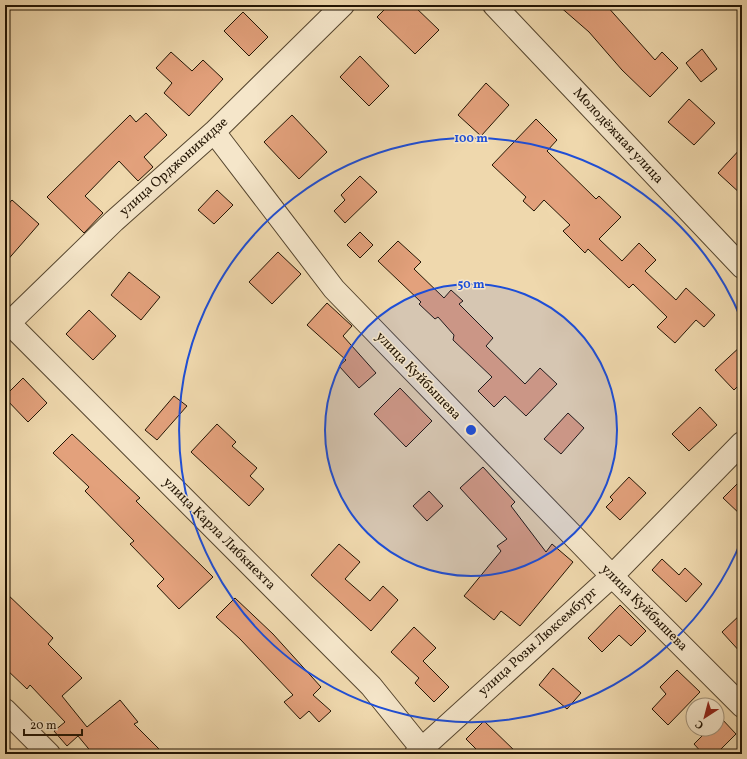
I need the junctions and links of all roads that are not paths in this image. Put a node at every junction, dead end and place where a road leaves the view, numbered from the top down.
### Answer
1 (343, 5) edge
2 (494, 5) edge
3 (214, 132) junction
4 (742, 268) edge
5 (6, 323) edge
6 (742, 443) edge
7 (612, 576) junction
8 (742, 706) edge
9 (5, 710) edge
10 (421, 752) edge
11 (48, 754) edge

1 - 3 street, улица Орджоникидзе
2 - 4 street, Молодёжная улица
3 - 5 street, улица Орджоникидзе
3 - 7 street, улица Куйбышева
5 - 10 street, улица Карла Либкнехта
6 - 7 street, улица Розы Люксембург
7 - 8 street, улица Куйбышева
7 - 10 street, улица Розы Люксембург
9 - 11 street

